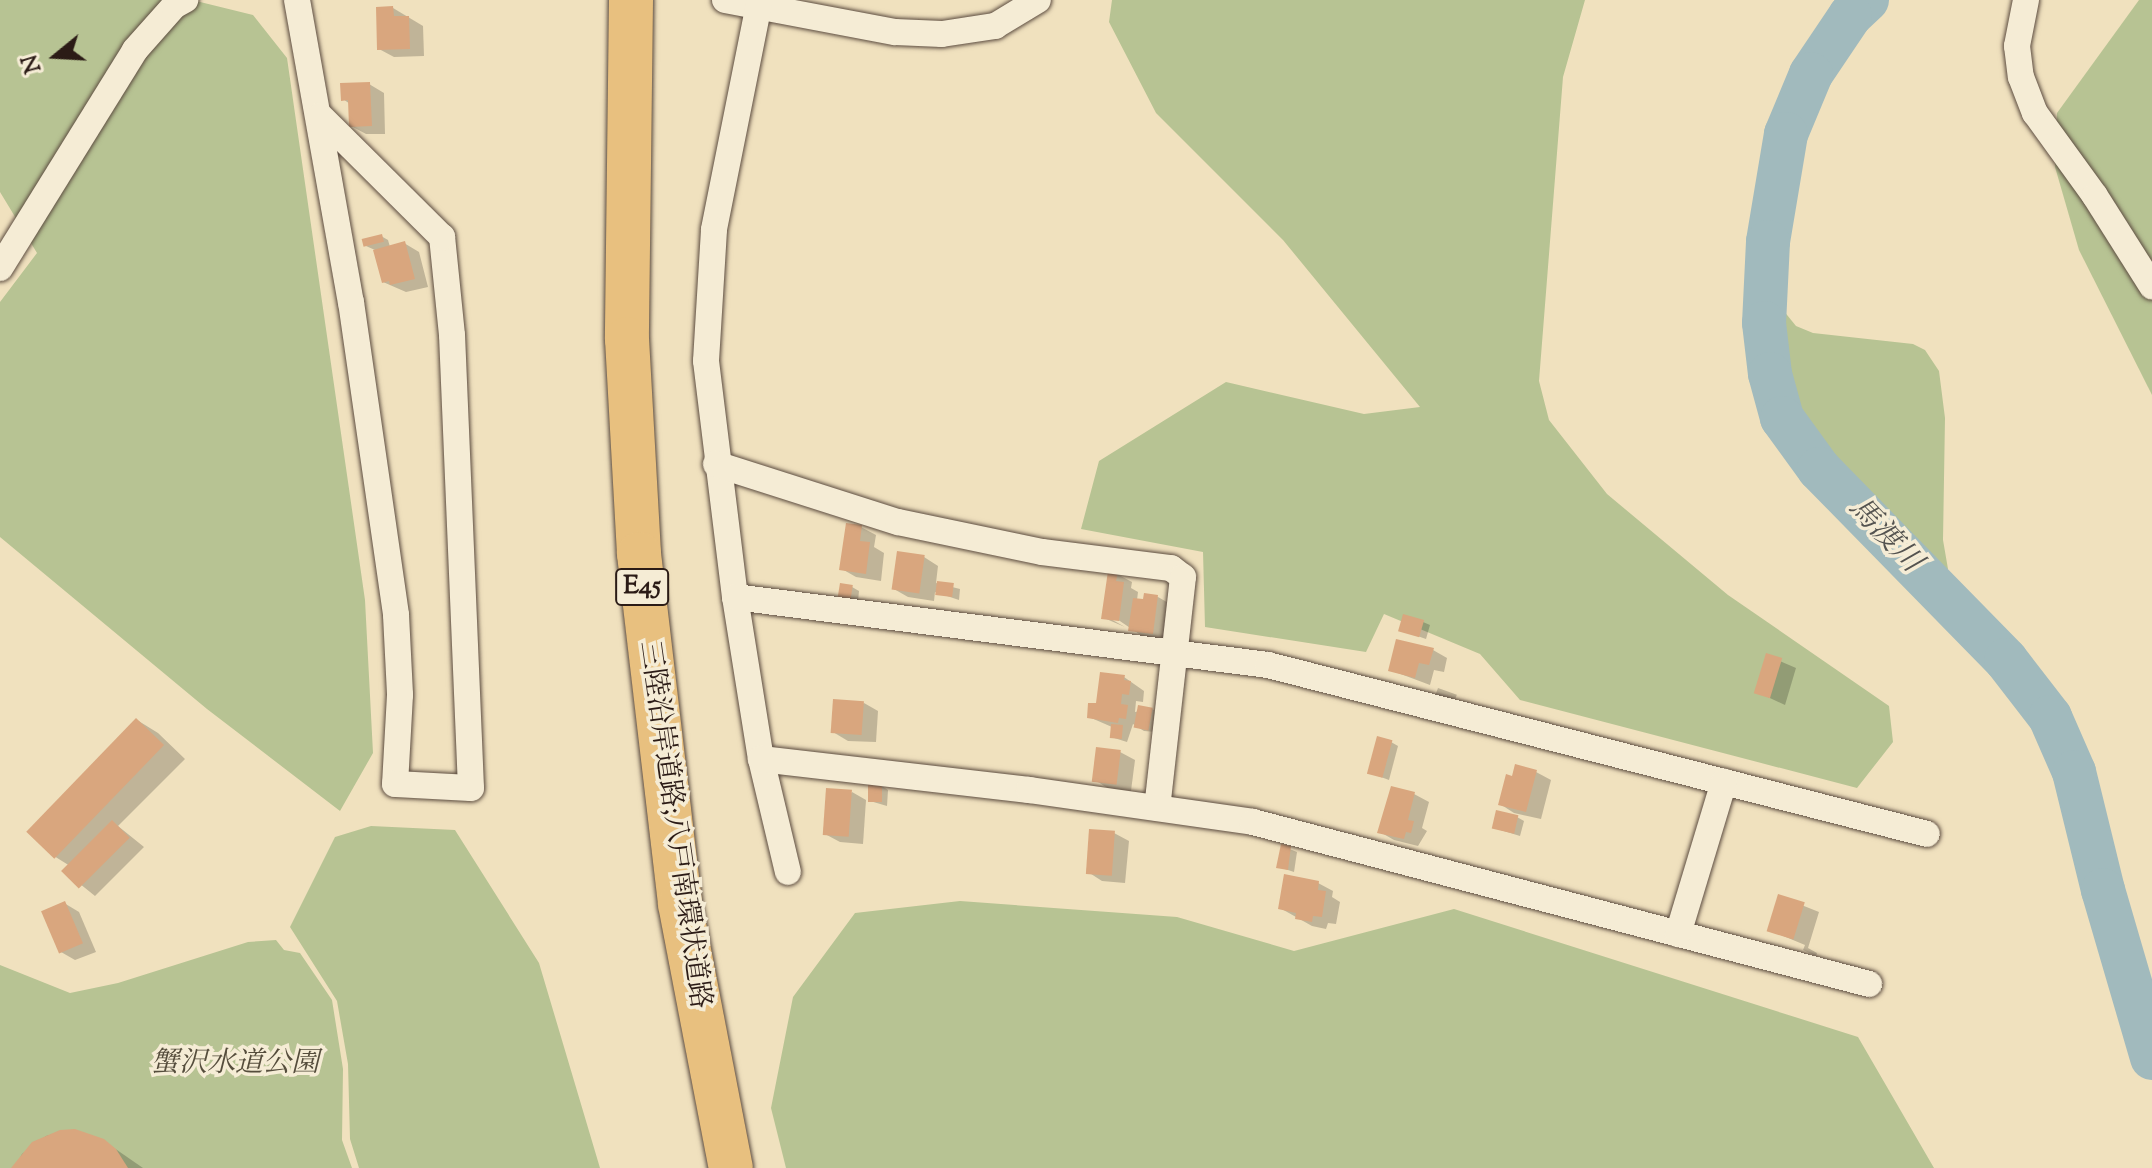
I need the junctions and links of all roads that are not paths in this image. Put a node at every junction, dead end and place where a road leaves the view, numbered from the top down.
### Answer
1 (185, 0) edge
2 (297, 0) edge
3 (631, 0) edge
4 (725, 0) edge
5 (1038, 0) edge
6 (2026, 0) edge
7 (759, 4) junction
8 (320, 116) junction
9 (0, 268) edge
10 (2152, 286) edge
11 (716, 464) junction
12 (735, 597) junction
13 (1173, 652) junction
14 (761, 759) junction
15 (1724, 782) junction
16 (1157, 808) junction
17 (1927, 834) dead end
18 (788, 872) dead end
19 (1678, 934) junction
20 (1869, 984) dead end
21 (731, 1168) edge

1 - 9 street
2 - 8 street
3 - 21 highway, 三陸沿岸道路;八戸南環状道路 / E45
4 - 7 street
5 - 7 street
6 - 10 street
7 - 11 street
8 - 8 street
11 - 12 street
11 - 13 street
12 - 13 street
12 - 14 street
13 - 15 street
13 - 16 street
14 - 16 street
14 - 18 street
15 - 17 street
15 - 19 street
16 - 19 street
19 - 20 street

